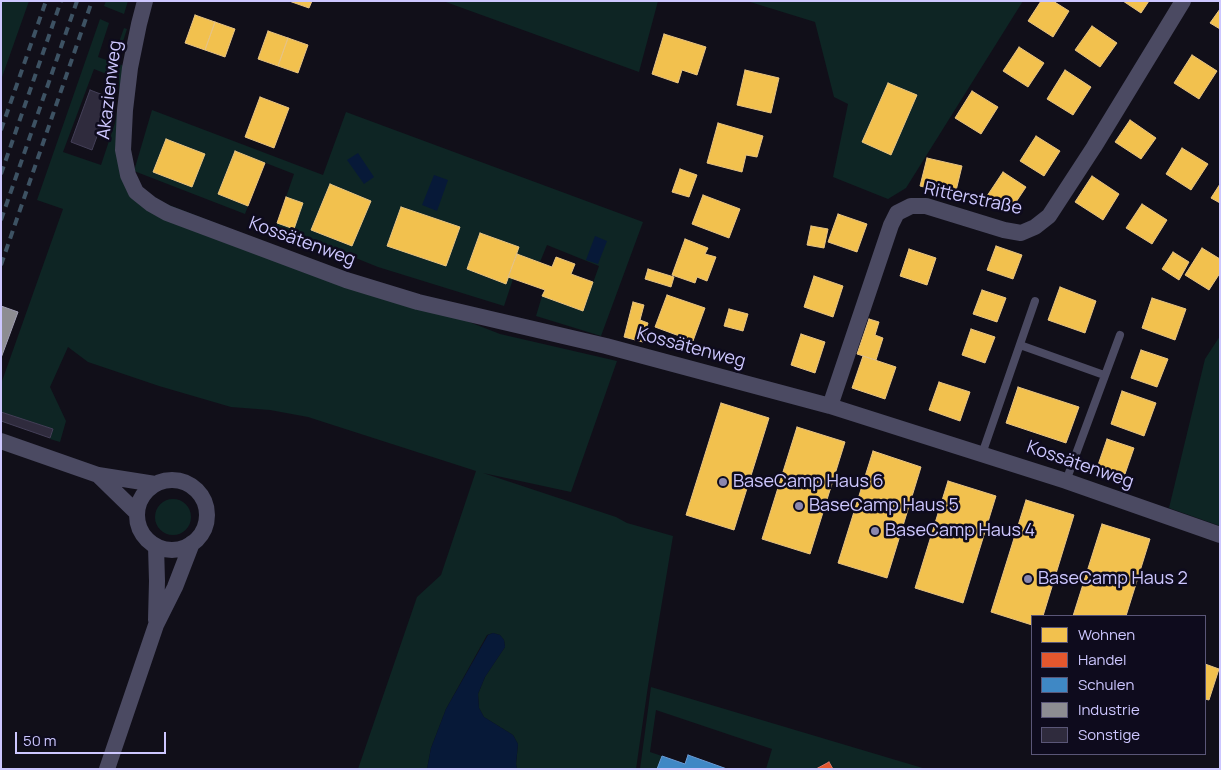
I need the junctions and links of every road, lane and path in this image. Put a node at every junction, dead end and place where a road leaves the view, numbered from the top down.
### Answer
1 (145, 1) edge
2 (1183, 1) edge
3 (151, 204) joint
4 (1035, 302) dead end
5 (1120, 335) dead end
6 (1020, 345) junction
7 (1104, 376) junction
8 (830, 406) junction
9 (1, 441) edge
10 (982, 454) junction
11 (98, 475) junction
12 (1066, 481) junction
13 (155, 484) junction
14 (137, 513) junction
15 (1220, 535) edge
16 (192, 543) junction
17 (156, 546) junction
18 (156, 625) junction
19 (107, 769) edge

1 - 3 street, Akazienweg
2 - 8 street, Ritterstraße
3 - 8 street, Kossätenweg
4 - 6 lane
5 - 7 lane
6 - 7 lane
6 - 10 lane
7 - 12 lane
8 - 10 street, Kossätenweg
9 - 11 street
10 - 12 street, Kossätenweg
11 - 13 street
11 - 14 street
12 - 15 street, Kossätenweg
13 - 14 street
13 - 16 street
14 - 17 street
16 - 17 street
16 - 18 street
17 - 18 street
18 - 19 street

